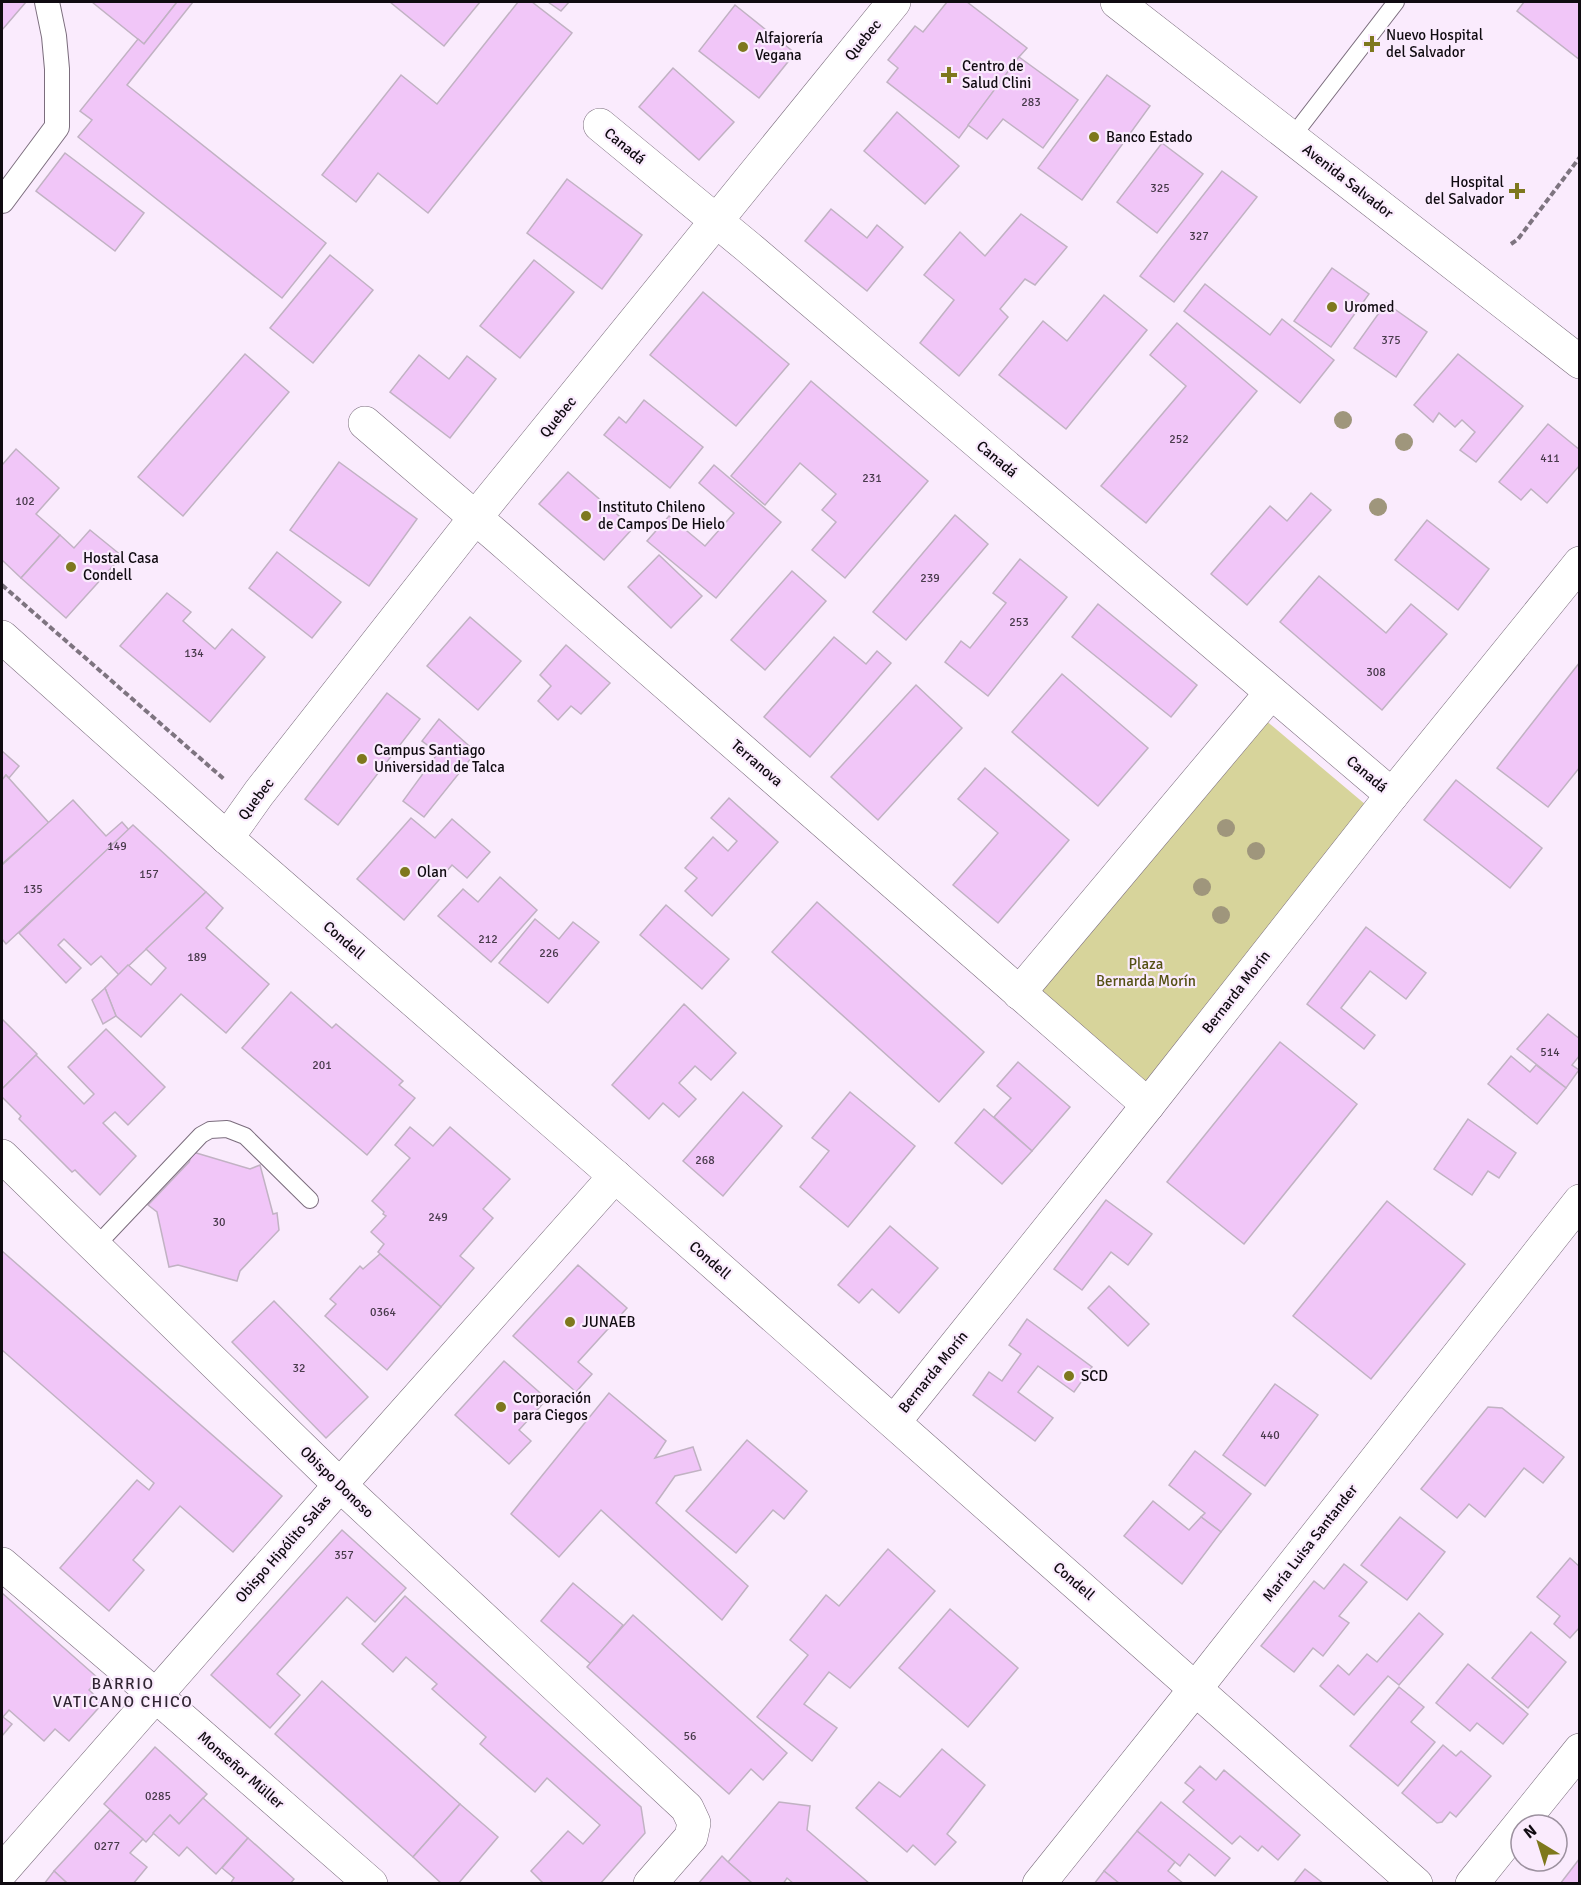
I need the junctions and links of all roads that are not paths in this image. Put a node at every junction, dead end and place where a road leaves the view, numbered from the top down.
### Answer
1 (47, 2) edge
2 (894, 2) edge
3 (1117, 2) edge
4 (1395, 2) edge
5 (600, 125) dead end
6 (1292, 137) junction
7 (2, 201) edge
8 (717, 221) junction
9 (1580, 362) edge
10 (365, 423) dead end
11 (475, 518) junction
12 (1580, 563) edge
13 (2, 637) edge
14 (1271, 693) junction
15 (1392, 795) junction
16 (227, 838) junction
17 (1019, 993) junction
18 (1148, 1105) junction
19 (2, 1156) edge
20 (615, 1176) junction
21 (310, 1200) dead end
22 (1580, 1201) edge
23 (95, 1247) junction
24 (894, 1422) junction
25 (339, 1485) junction
26 (2, 1564) edge
27 (1196, 1688) junction
28 (155, 1695) junction
29 (1580, 1750) edge
30 (2, 1870) edge
31 (371, 1884) edge
32 (650, 1884) edge
33 (1039, 1884) edge
34 (1416, 1884) edge
35 (1472, 1884) edge

1 - 7 street
2 - 8 street, Quebec
3 - 6 street, Avenida Salvador
4 - 6 lane
5 - 8 street, Canadá
6 - 9 street, Avenida Salvador
8 - 11 street, Quebec
8 - 14 street, Canadá
10 - 11 street, Terranova
11 - 16 street, Quebec
11 - 17 street, Terranova
12 - 15 street, Bernarda Morín
13 - 16 street, Condell
14 - 15 street, Canadá
14 - 17 street
15 - 18 street, Bernarda Morín
16 - 20 street, Condell
17 - 18 street, Terranova
18 - 24 street, Bernarda Morín
19 - 23 street, Obispo Donoso
20 - 24 street, Condell
20 - 25 street, Obispo Hipólito Salas
21 - 23 lane
22 - 27 street, María Luisa Santander
23 - 25 street, Obispo Donoso
24 - 27 street, Condell
25 - 28 street, Obispo Hipólito Salas
25 - 32 street, Obispo Donoso
26 - 28 street, Monseñor Müller
27 - 33 street, María Luisa Santander
27 - 34 street, Condell
28 - 30 street, Obispo Hipólito Salas
28 - 31 street, Monseñor Müller
29 - 35 street

